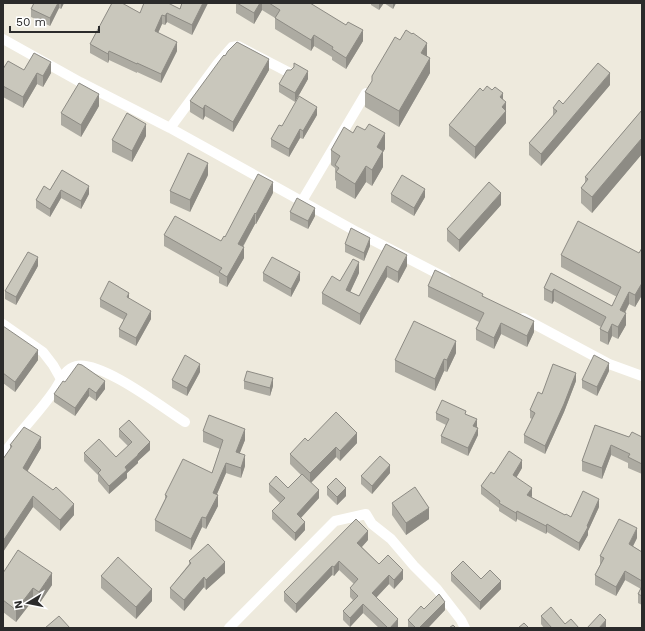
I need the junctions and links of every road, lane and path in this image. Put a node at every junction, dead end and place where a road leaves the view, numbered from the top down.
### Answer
1 (3, 39) edge
2 (288, 72) edge
3 (366, 93) edge
4 (170, 128) junction
5 (302, 201) junction
6 (453, 282) edge
7 (514, 314) edge
8 (3, 324) edge
9 (642, 376) edge
10 (61, 379) junction
11 (185, 422) dead end
12 (3, 455) edge
13 (230, 628) edge
14 (465, 628) edge

1 - 4 street
2 - 4 street
3 - 5 street
4 - 5 street
5 - 6 street
7 - 9 street
8 - 10 street
10 - 11 street
10 - 12 street
13 - 14 street

